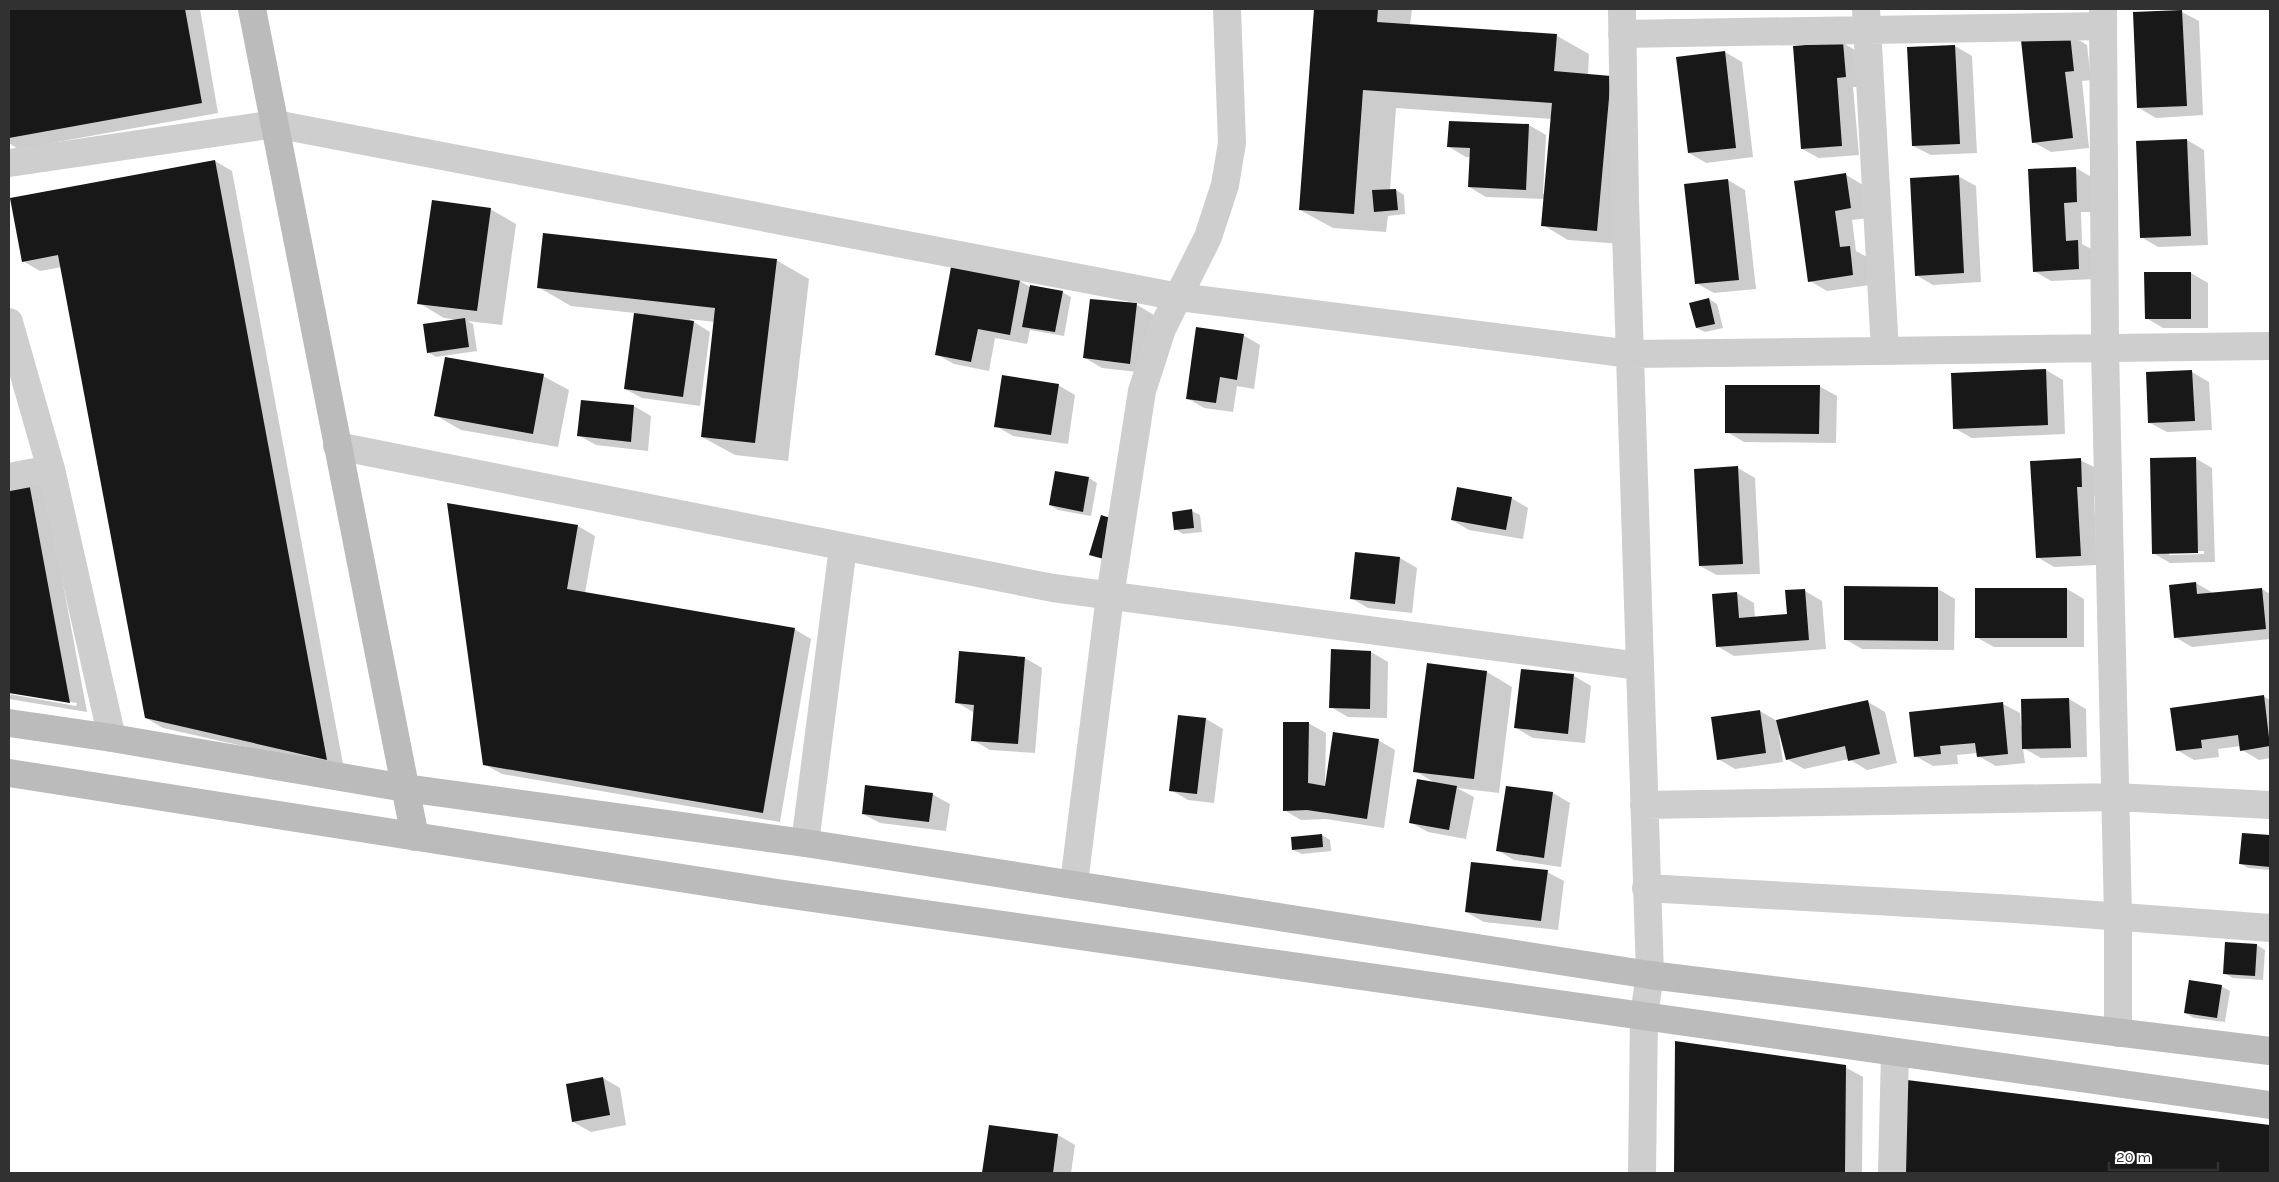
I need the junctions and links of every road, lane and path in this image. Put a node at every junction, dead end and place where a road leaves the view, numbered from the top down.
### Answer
1 (252, 9) edge
2 (1227, 9) edge
3 (2103, 18) edge
4 (1867, 19) edge
5 (1622, 21) edge
6 (275, 124) junction
7 (9, 163) edge
8 (1178, 297) junction
9 (9, 322) edge
10 (2270, 346) edge
11 (2105, 348) junction
12 (1885, 351) junction
13 (1631, 354) junction
14 (337, 446) junction
15 (51, 468) junction
16 (9, 477) edge
17 (843, 547) junction
18 (1110, 596) junction
19 (1639, 666) junction
20 (9, 723) edge
21 (112, 738) junction
22 (9, 773) edge
23 (405, 788) junction
24 (2116, 797) junction
25 (1644, 805) junction
26 (2270, 805) edge
27 (416, 836) junction
28 (805, 843) junction
29 (1074, 883) junction
30 (1646, 888) junction
31 (2118, 916) junction
32 (2270, 928) edge
33 (1650, 975) junction
34 (1644, 1015) junction
35 (2118, 1033) junction
36 (2270, 1051) edge
37 (1895, 1052) junction
38 (2270, 1105) edge
39 (1642, 1173) edge
40 (1892, 1173) edge

1 - 6 main road
2 - 8 street
3 - 4 street
3 - 11 street
4 - 5 street
4 - 12 street
5 - 13 street
6 - 7 street
6 - 8 street
6 - 14 main road
8 - 13 street
8 - 18 street
9 - 15 street
10 - 11 street
11 - 12 street
11 - 24 street
12 - 13 street
13 - 19 street
14 - 17 street
14 - 23 main road
15 - 16 street
15 - 21 street
17 - 18 street
17 - 28 street
18 - 19 street
18 - 29 street
19 - 25 street
20 - 21 main road
21 - 23 main road
22 - 27 main road
23 - 27 main road
23 - 28 main road
24 - 25 street
24 - 26 street
24 - 31 street
25 - 30 street
27 - 34 main road
28 - 29 main road
29 - 33 main road
30 - 31 street
30 - 33 street
31 - 32 street
31 - 35 street
33 - 34 street
33 - 35 main road
34 - 37 main road
34 - 39 street
35 - 36 main road
37 - 38 main road
37 - 40 street

